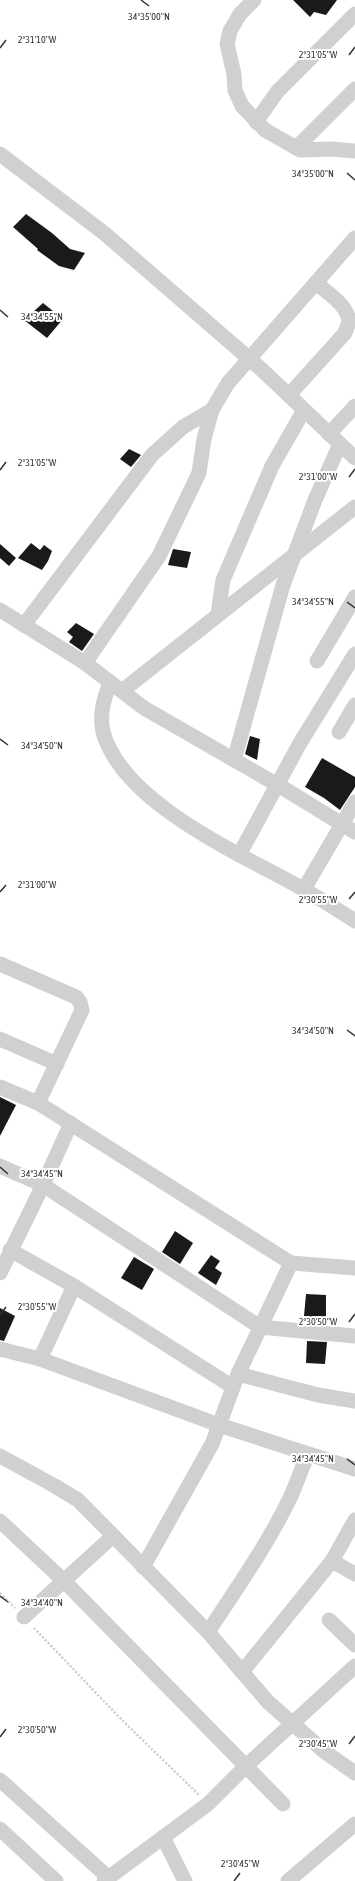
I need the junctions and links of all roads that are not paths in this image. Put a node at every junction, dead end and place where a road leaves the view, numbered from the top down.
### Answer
1 (254, 0) edge
2 (355, 14) edge
3 (355, 89) edge
4 (256, 122) junction
5 (296, 148) junction
6 (355, 152) edge
7 (0, 154) edge
8 (355, 238) edge
9 (316, 284) junction
10 (250, 358) junction
11 (289, 395) junction
12 (355, 406) edge
13 (212, 410) junction
14 (304, 410) junction
15 (329, 434) junction
16 (340, 444) junction
17 (355, 458) edge
18 (355, 507) edge
19 (296, 553) junction
20 (355, 597) edge
21 (0, 610) edge
22 (218, 614) junction
23 (24, 625) junction
24 (355, 654) edge
25 (317, 661) dead end
26 (85, 664) junction
27 (110, 682) junction
28 (122, 691) junction
29 (355, 705) edge
30 (339, 732) dead end
31 (234, 760) junction
32 (278, 785) junction
33 (355, 802) edge
34 (342, 824) junction
35 (355, 832) edge
36 (239, 855) junction
37 (304, 890) junction
38 (355, 921) edge
39 (0, 964) edge
40 (0, 1039) edge
41 (57, 1064) junction
42 (0, 1086) edge
43 (38, 1103) junction
44 (70, 1124) junction
45 (0, 1166) edge
46 (43, 1185) junction
47 (10, 1250) junction
48 (291, 1263) junction
49 (355, 1268) edge
50 (0, 1273) edge
51 (74, 1286) junction
52 (260, 1327) junction
53 (355, 1336) edge
54 (0, 1349) edge
55 (40, 1359) junction
56 (235, 1380) junction
57 (355, 1401) edge
58 (219, 1425) junction
59 (308, 1454) junction
60 (0, 1456) edge
61 (355, 1469) edge
62 (0, 1521) edge
63 (355, 1522) edge
64 (113, 1536) junction
65 (332, 1561) junction
66 (143, 1567) junction
67 (355, 1574) edge
68 (64, 1581) junction
69 (24, 1618) road end
70 (329, 1620) dead end
71 (208, 1632) junction
72 (355, 1646) edge
73 (355, 1666) edge
74 (242, 1672) junction
75 (292, 1725) junction
76 (246, 1766) junction
77 (355, 1773) edge
78 (0, 1780) edge
79 (283, 1804) dead end
80 (355, 1824) edge
81 (0, 1829) edge
82 (163, 1837) junction
83 (106, 1879) edge
84 (56, 1881) edge
85 (185, 1881) edge
86 (288, 1881) edge

1 - 4 street
2 - 4 street
3 - 5 street
4 - 5 street
5 - 6 street
7 - 10 street
8 - 9 street
9 - 10 street
9 - 11 street
10 - 11 street
10 - 13 street
11 - 14 street
12 - 15 street
13 - 23 street
13 - 26 street
14 - 15 street
14 - 22 street
15 - 16 street
16 - 17 street
16 - 19 street
18 - 19 street
19 - 22 street
19 - 31 street
20 - 25 street
21 - 23 street
22 - 28 street
23 - 26 street
24 - 32 street
26 - 27 street
27 - 28 street
27 - 36 street
28 - 31 street
29 - 30 street
31 - 32 street
32 - 34 street
32 - 36 street
33 - 34 street
34 - 35 street
34 - 37 street
36 - 37 street
37 - 38 street
39 - 41 street
40 - 41 street
41 - 43 street
42 - 43 street
43 - 44 street
44 - 46 street
44 - 48 street
45 - 46 street
46 - 47 street
46 - 52 street
47 - 50 street
47 - 51 street
48 - 49 street
48 - 52 street
51 - 55 street
51 - 56 street
52 - 53 street
52 - 56 street
54 - 55 street
55 - 58 street
56 - 57 street
56 - 58 street
58 - 59 street
58 - 66 street
59 - 61 street
59 - 71 street
60 - 64 street
62 - 68 street
63 - 65 street
64 - 66 street
64 - 68 street
65 - 67 street
65 - 74 street
66 - 71 street
68 - 69 street
68 - 76 street
70 - 72 street
71 - 74 street
73 - 75 street
74 - 75 street
75 - 76 street
75 - 77 street
76 - 79 street
76 - 82 street
78 - 83 street
80 - 86 street
81 - 84 street
82 - 83 street
82 - 85 street

